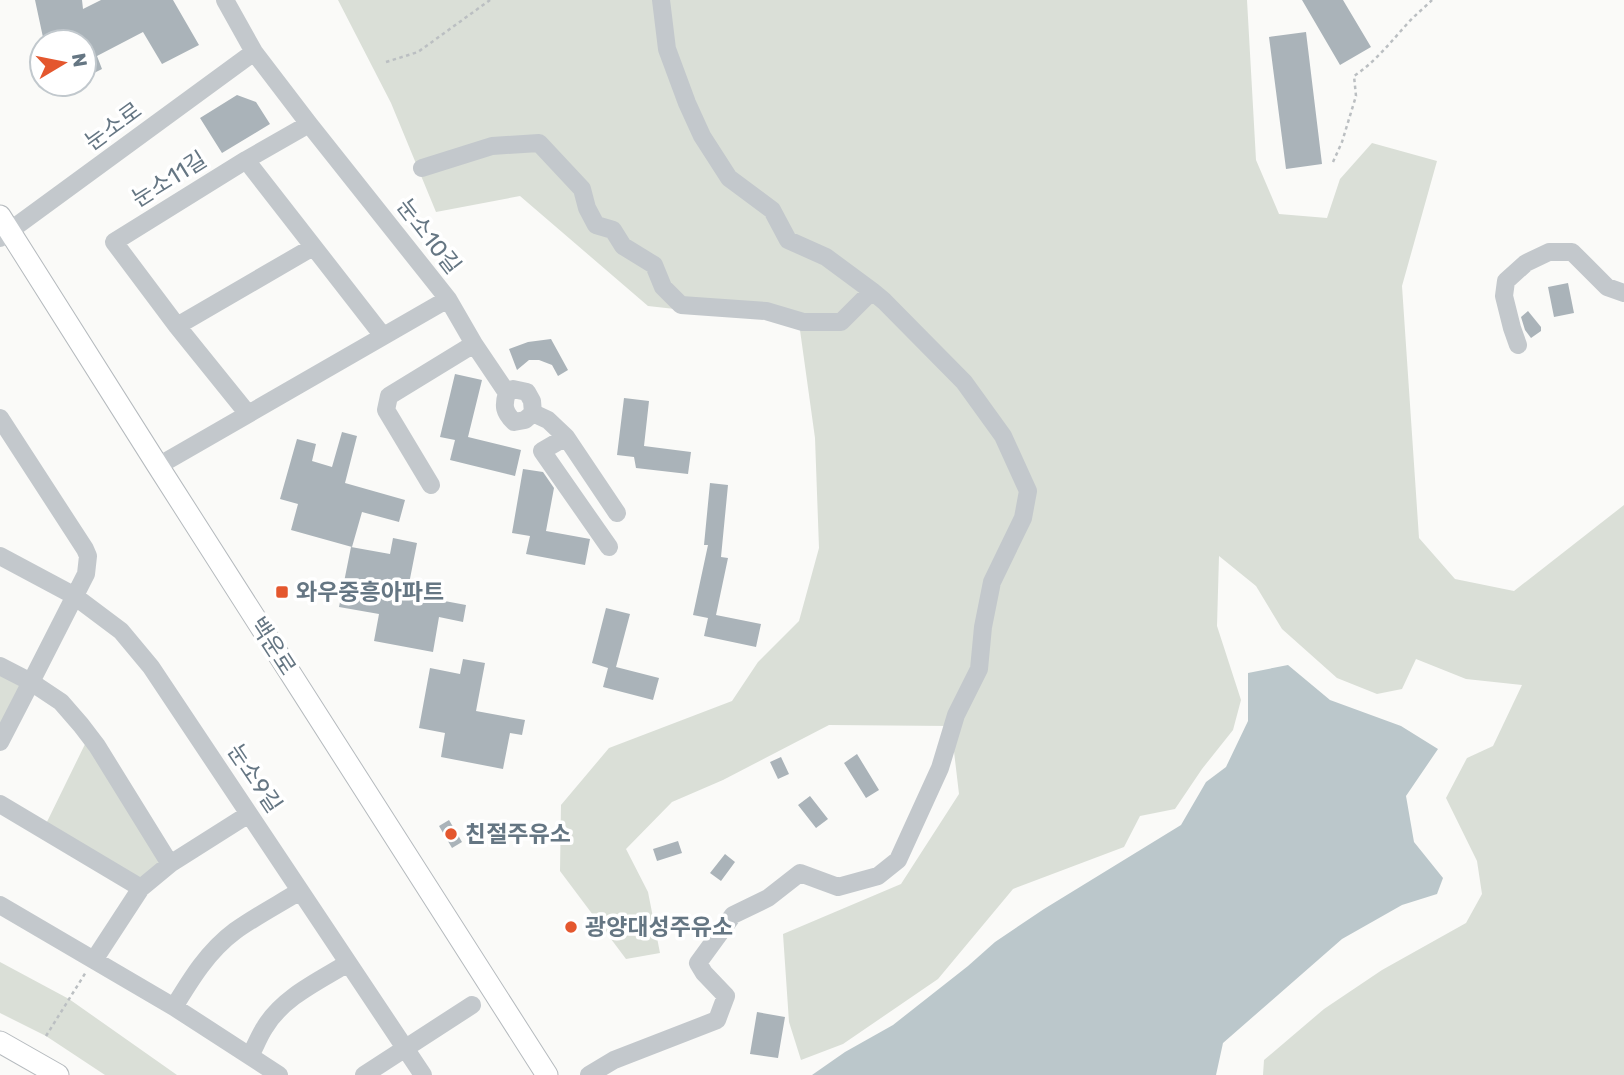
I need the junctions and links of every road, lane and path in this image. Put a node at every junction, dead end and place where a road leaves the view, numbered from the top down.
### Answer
1 (225, 0) edge
2 (490, 0) edge
3 (661, 0) edge
4 (1432, 0) edge
5 (254, 52) junction
6 (386, 62) dead end
7 (309, 124) junction
8 (246, 160) junction
9 (1333, 162) dead end
10 (422, 168) dead end
11 (3, 229) edge
12 (313, 247) junction
13 (872, 291) junction
14 (1624, 293) edge
15 (448, 299) junction
16 (177, 326) junction
17 (383, 335) junction
18 (474, 344) junction
19 (1518, 345) dead end
20 (248, 414) junction
21 (0, 418) edge
22 (566, 437) junction
23 (158, 466) junction
24 (431, 485) dead end
25 (617, 513) dead end
26 (609, 547) dead end
27 (0, 556) edge
28 (74, 596) junction
29 (0, 666) edge
30 (31, 682) junction
31 (0, 742) edge
32 (0, 804) edge
33 (249, 814) junction
34 (170, 864) junction
35 (141, 888) junction
36 (300, 891) junction
37 (0, 905) edge
38 (94, 960) junction
39 (348, 963) junction
40 (471, 1005) dead end
41 (174, 1007) junction
42 (46, 1036) dead end
43 (0, 1042) edge
44 (405, 1048) junction
45 (250, 1056) junction
46 (58, 1075) edge
47 (279, 1075) edge
48 (364, 1075) edge
49 (423, 1075) edge
50 (547, 1075) edge
51 (589, 1075) edge

1 - 5 street, 눈소10길
2 - 6 path
3 - 13 street
4 - 9 path
5 - 7 street, 눈소10길
5 - 11 street, 눈소로
7 - 8 street
7 - 15 street, 눈소10길
8 - 12 street
8 - 16 street, 눈소11길
10 - 13 street
11 - 23 main road, 백운로
12 - 16 street
12 - 17 street
13 - 51 street
14 - 19 street
15 - 17 street, 눈소10길
15 - 18 street
16 - 20 street, 눈소11길
17 - 20 street, 눈소10길
18 - 22 street
18 - 24 street
20 - 23 street, 눈소10길
21 - 28 street
22 - 25 street
22 - 26 street
23 - 50 main road, 백운로
27 - 28 street, 눈소9길
28 - 30 street
28 - 33 street, 눈소9길
29 - 30 street
30 - 31 street
30 - 34 street
32 - 35 street
33 - 34 street
33 - 36 street, 눈소9길
34 - 35 street
35 - 38 street
36 - 39 street, 눈소9길
36 - 41 street
37 - 38 street
38 - 41 street
38 - 42 path
39 - 44 street, 눈소9길
39 - 45 street
40 - 44 street
41 - 45 street
43 - 46 main road
44 - 48 street
44 - 49 street, 눈소9길
45 - 47 street

